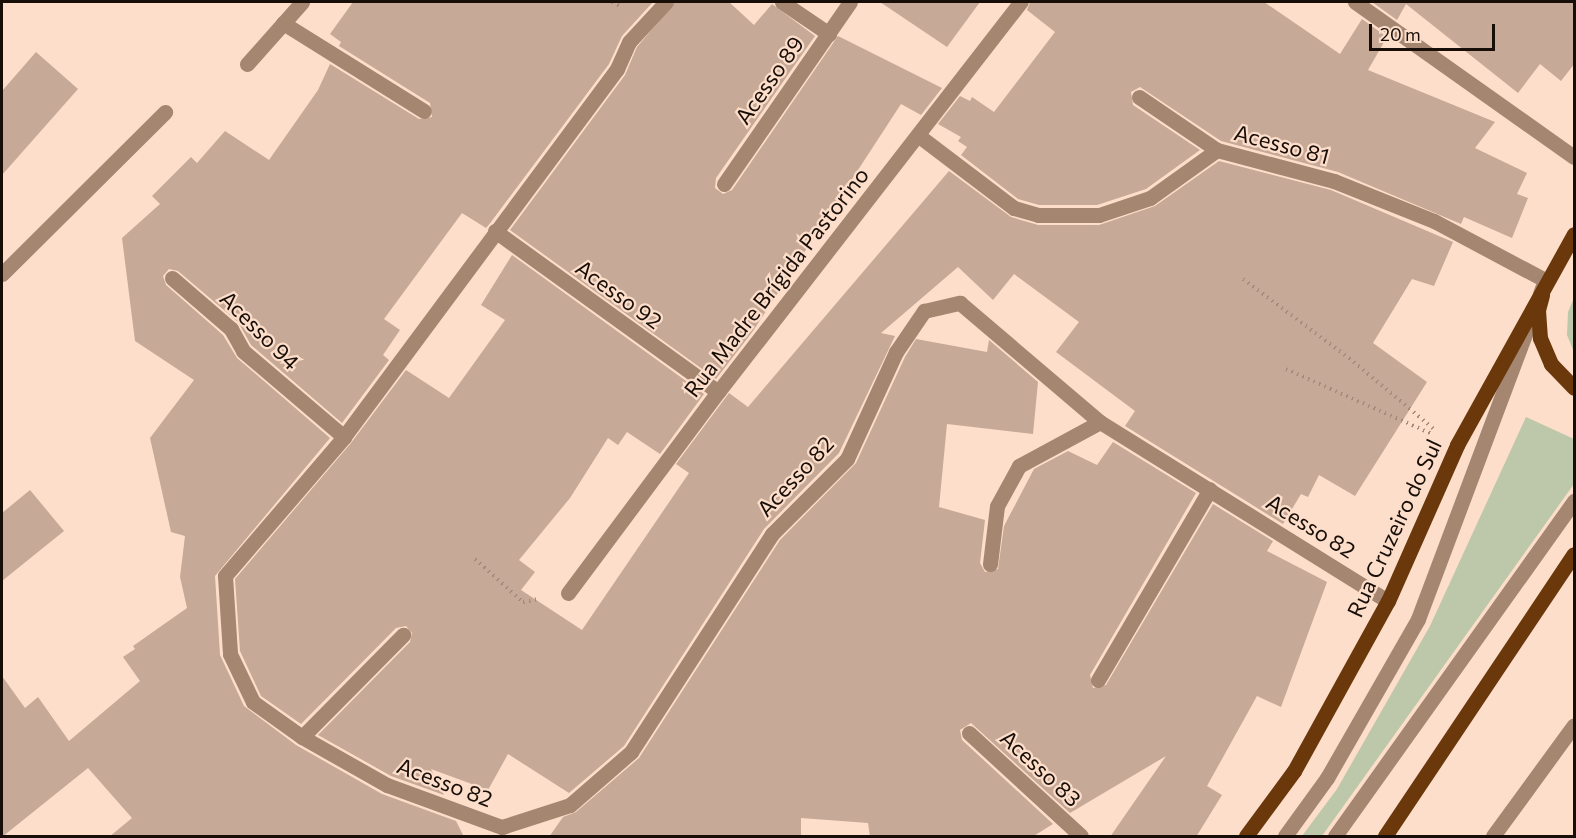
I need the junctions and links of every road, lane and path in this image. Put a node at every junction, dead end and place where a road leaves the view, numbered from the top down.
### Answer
1 (302, 2) edge
2 (666, 2) edge
3 (782, 2) edge
4 (850, 2) edge
5 (1022, 2) edge
6 (1355, 2) edge
7 (283, 23) junction
8 (829, 34) junction
9 (247, 64) dead end
10 (1139, 97) dead end
11 (424, 111) dead end
12 (165, 112) dead end
13 (919, 136) junction
14 (1217, 150) junction
15 (1575, 157) edge
16 (724, 184) dead end
17 (495, 231) junction
18 (1575, 234) edge
19 (2, 274) edge
20 (172, 278) dead end
21 (1243, 279) dead end
22 (1545, 280) junction
23 (1286, 369) dead end
24 (1575, 388) edge
25 (718, 392) junction
26 (1100, 422) junction
27 (344, 437) junction
28 (1457, 445) junction
29 (1210, 489) junction
30 (1575, 501) edge
31 (1575, 554) edge
32 (475, 559) dead end
33 (990, 564) dead end
34 (568, 593) joint
35 (1388, 601) junction
36 (403, 635) dead end
37 (1098, 680) dead end
38 (1575, 724) edge
39 (969, 733) dead end
40 (302, 737) junction
41 (502, 832) edge
42 (1081, 837) edge
43 (1246, 837) edge
44 (1285, 837) edge
45 (1335, 837) edge
46 (1385, 837) edge
47 (1492, 837) edge

1 - 7 street
2 - 17 street, Acesso 82
3 - 8 street
4 - 8 street, Acesso 89
5 - 13 street, Rua Madre Brígida Pastorino
6 - 15 street
7 - 9 street
7 - 11 street
8 - 16 street, Acesso 89
10 - 14 street
12 - 19 street
13 - 14 street, Acesso 81
13 - 25 street, Rua Madre Brígida Pastorino
14 - 22 street, Acesso 81
17 - 25 street, Acesso 92
17 - 27 street, Acesso 82
18 - 22 main road, Rua Cruzeiro do Sul
20 - 27 street, Acesso 94
21 - 28 path
22 - 24 main road
22 - 28 main road, Rua Cruzeiro do Sul
22 - 44 street
23 - 28 path
25 - 34 street, Rua Madre Brígida Pastorino
26 - 29 street, Acesso 82
26 - 33 street
26 - 41 street, Acesso 82
27 - 40 street, Acesso 82
28 - 35 main road, Rua Cruzeiro do Sul
29 - 35 street, Acesso 82
29 - 37 street
30 - 45 street
31 - 46 main road
32 - 34 path
35 - 43 main road, Rua Cruzeiro do Sul
36 - 40 street
38 - 47 street
39 - 42 street, Acesso 83
40 - 41 street, Acesso 82

